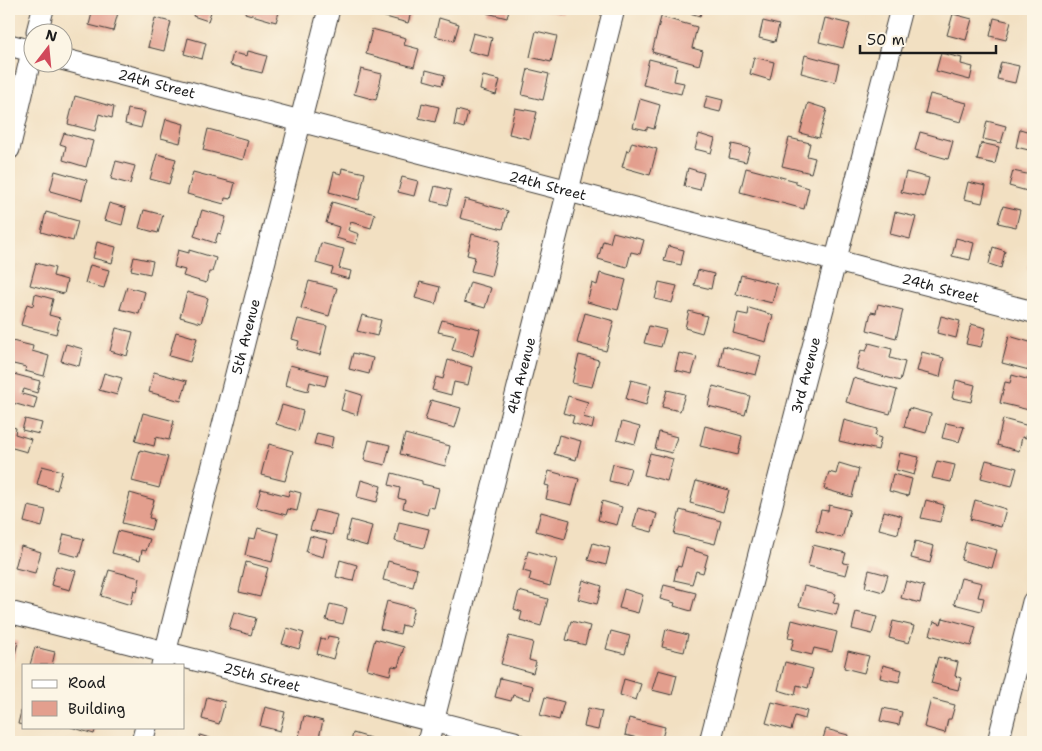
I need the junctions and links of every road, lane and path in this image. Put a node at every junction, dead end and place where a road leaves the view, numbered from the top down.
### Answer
1 (43, 9) edge
2 (329, 9) edge
3 (614, 9) edge
4 (901, 9) edge
5 (40, 22) edge
6 (9, 45) edge
7 (22, 49) edge
8 (72, 62) edge
9 (27, 72) edge
10 (301, 121) junction
11 (9, 148) edge
12 (568, 191) junction
13 (836, 260) junction
14 (1033, 312) edge
15 (1033, 602) edge
16 (9, 612) edge
17 (164, 659) edge
18 (433, 721) junction
19 (146, 728) edge
20 (142, 742) edge
21 (428, 742) edge
22 (514, 742) edge
23 (710, 742) edge
24 (998, 742) edge

1 - 5 street
2 - 10 street, 5th Avenue
3 - 12 street, 4th Avenue
4 - 13 street, 3rd Avenue
6 - 7 street
8 - 10 street, 24th Street
9 - 11 street
10 - 12 street, 24th Street
10 - 17 street, 5th Avenue
12 - 13 street, 24th Street
12 - 18 street, 4th Avenue
13 - 14 street, 24th Street
13 - 23 street, 3rd Avenue
15 - 24 street
16 - 17 street, 25th Street
17 - 18 street, 25th Street
18 - 21 street, 4th Avenue
18 - 22 street, 25th Street
19 - 20 street

